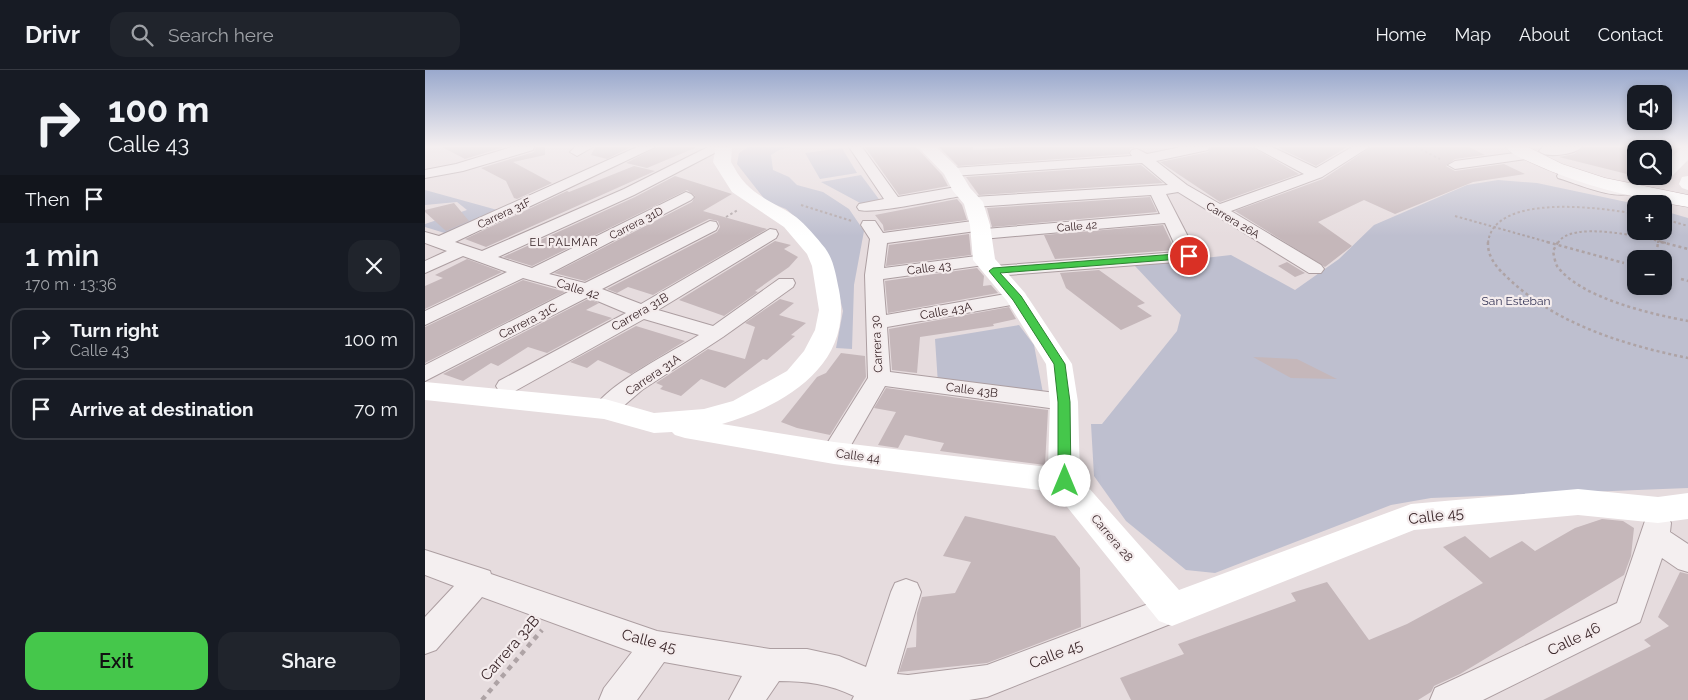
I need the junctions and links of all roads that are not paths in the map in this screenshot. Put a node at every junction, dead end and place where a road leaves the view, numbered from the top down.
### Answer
1 (663, 176) edge
2 (731, 176) edge
3 (875, 176) edge
4 (952, 176) edge
5 (1035, 176) edge
6 (1167, 176) edge
7 (1311, 176) edge
8 (1600, 176) edge
9 (582, 177) joint
10 (1627, 181) edge
11 (1652, 185) edge
12 (1654, 185) edge
13 (962, 188) junction
14 (1182, 188) junction
15 (1157, 191) junction
16 (629, 192) junction
17 (1688, 193) edge
18 (686, 197) dead end
19 (1688, 201) edge
20 (894, 203) junction
21 (1217, 211) junction
22 (1172, 218) junction
23 (871, 224) junction
24 (710, 226) road end
25 (981, 230) junction
26 (770, 234) dead end
27 (433, 240) edge
28 (463, 250) junction
29 (483, 257) junction
30 (989, 266) junction
31 (425, 268) edge
32 (1315, 269) dead end
33 (528, 273) junction
34 (874, 275) junction
35 (786, 283) dead end
36 (587, 290) junction
37 (1017, 298) junction
38 (642, 312) junction
39 (425, 319) edge
40 (875, 323) junction
41 (709, 338) junction
42 (425, 374) edge
43 (879, 378) junction
44 (507, 386) dead end
45 (425, 391) edge
46 (1064, 402) junction
47 (605, 409) junction
48 (653, 422) junction
49 (834, 454) junction
50 (1065, 481) junction
51 (1667, 518) edge
52 (1688, 560) edge
53 (425, 562) edge
54 (479, 580) junction
55 (906, 592) dead end
56 (1172, 609) junction
57 (425, 639) edge
58 (657, 646) junction
59 (770, 665) junction
60 (873, 695) edge
61 (1468, 696) edge
62 (616, 700) edge
63 (746, 700) edge

1 - 16 street
2 - 48 main road, Calle 44
3 - 20 street
4 - 13 main road
5 - 13 street
6 - 14 street, Carrera 26A
7 - 21 street
8 - 10 main road
9 - 16 street
9 - 27 street, Carrera 31F
11 - 19 main road
12 - 17 main road
13 - 15 street
13 - 20 street
13 - 25 main road
14 - 15 street
14 - 21 street, Carrera 26A
15 - 22 street
16 - 29 street
18 - 33 street, Carrera 31D
20 - 23 street
21 - 32 street, Carrera 26A
22 - 25 street, Calle 42
22 - 30 street, Calle 43
23 - 25 street, Calle 42
23 - 34 street, Carrera 30
24 - 36 street, Carrera 31C
25 - 30 main road
26 - 38 street, Carrera 31B
27 - 28 street, Calle 42
28 - 29 street, Calle 42
28 - 31 street
29 - 33 street, Calle 42
30 - 34 street, Calle 43
30 - 37 main road
33 - 36 street, Calle 42
33 - 39 street, Carrera 31D
34 - 40 street, Carrera 30
35 - 41 street, Carrera 31A
36 - 38 street, Calle 42
36 - 42 street, Carrera 31C
37 - 40 street, Calle 43A
37 - 46 main road
38 - 41 street, Calle 42
38 - 44 street, Carrera 31B
40 - 43 street, Carrera 30
41 - 47 street, Carrera 31A
43 - 46 street, Calle 43B
43 - 49 street, Carrera 30
45 - 47 main road, Calle 44
46 - 50 main road
47 - 48 main road, Calle 44
48 - 49 main road, Calle 44
49 - 50 main road, Calle 44
50 - 56 main road, Carrera 28
51 - 52 street
51 - 56 main road, Calle 45
51 - 61 street, Calle 46
53 - 54 street, Calle 45
54 - 57 street
54 - 58 street, Calle 45
55 - 60 street
56 - 60 street, Calle 45
58 - 59 street, Calle 45
58 - 62 street
59 - 60 street, Calle 45
59 - 63 street

